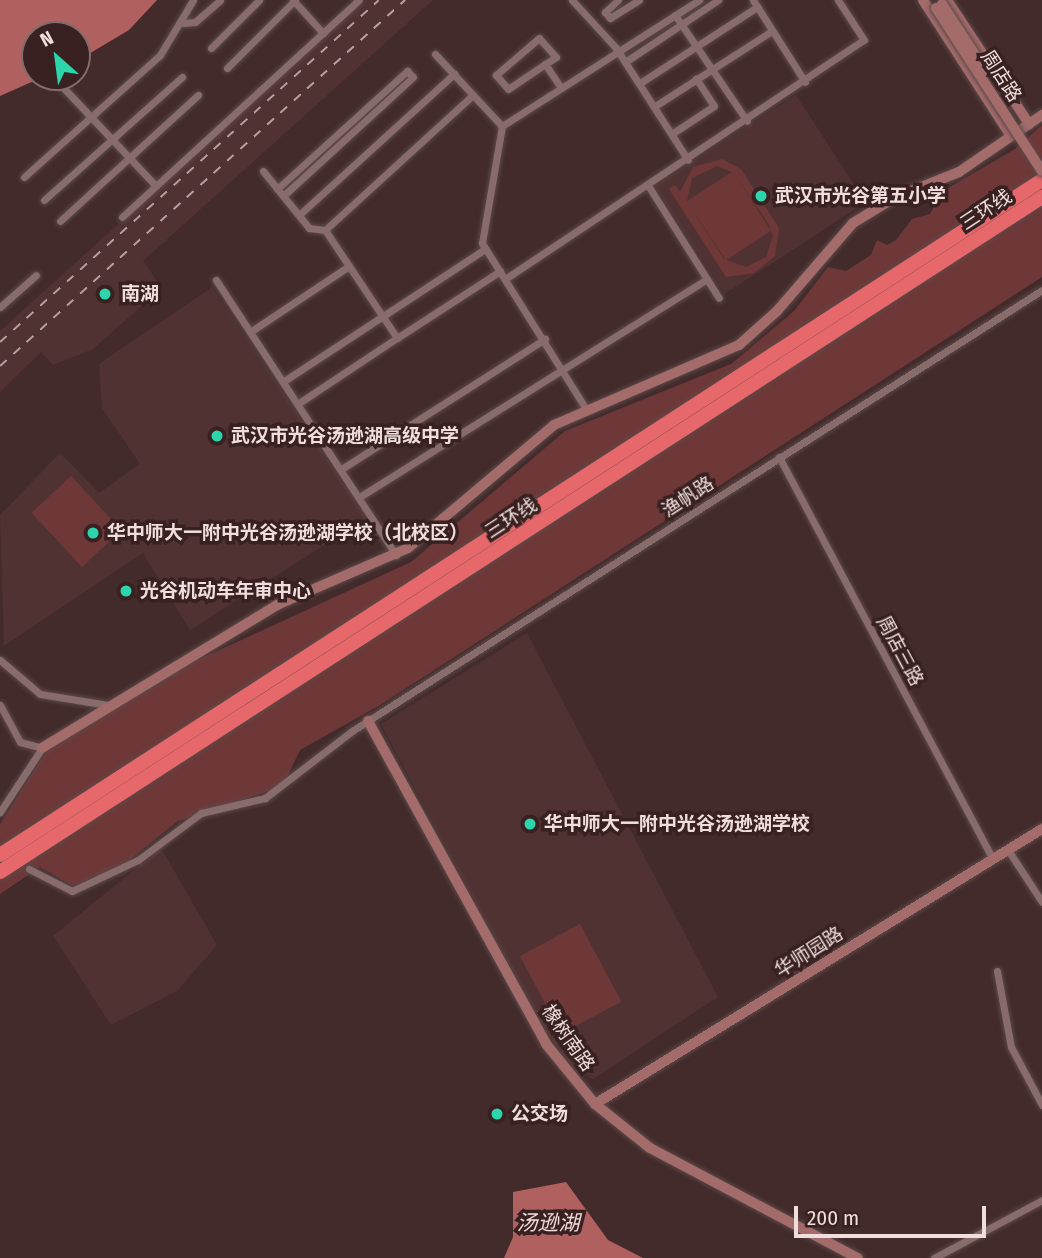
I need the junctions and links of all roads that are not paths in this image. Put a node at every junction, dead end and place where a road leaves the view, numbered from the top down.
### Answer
1 (193, 0) edge
2 (220, 0) edge
3 (259, 0) edge
4 (294, 0) edge
5 (359, 0) edge
6 (572, 0) edge
7 (618, 0) edge
8 (639, 0) edge
9 (699, 0) edge
10 (718, 0) edge
11 (838, 0) edge
12 (923, 0) edge
13 (939, 2) edge
14 (755, 3) edge
15 (607, 15) junction
16 (674, 15) junction
17 (184, 23) junction
18 (683, 24) junction
19 (595, 25) junction
20 (772, 31) junction
21 (323, 33) junction
22 (698, 46) junction
23 (211, 48) dead end
24 (616, 48) junction
25 (435, 54) dead end
26 (625, 62) junction
27 (545, 64) junction
28 (227, 68) dead end
29 (713, 69) junction
30 (454, 74) junction
31 (182, 77) dead end
32 (696, 78) junction
33 (805, 82) junction
34 (640, 83) junction
35 (560, 86) junction
36 (66, 91) edge
37 (473, 95) junction
38 (198, 96) dead end
39 (655, 106) junction
40 (88, 114) junction
41 (1042, 115) edge
42 (747, 121) junction
43 (1029, 124) junction
44 (502, 126) junction
45 (673, 133) junction
46 (109, 136) junction
47 (1011, 136) junction
48 (337, 141) junction
49 (127, 154) junction
50 (1042, 158) edge
51 (688, 160) junction
52 (1042, 171) edge
53 (263, 172) dead end
54 (23, 177) dead end
55 (1042, 180) edge
56 (156, 186) junction
57 (649, 187) junction
58 (280, 192) junction
59 (1042, 197) edge
60 (44, 200) dead end
61 (299, 215) junction
62 (122, 217) dead end
63 (60, 221) dead end
64 (325, 230) junction
65 (485, 249) junction
66 (349, 266) junction
67 (500, 271) junction
68 (36, 275) dead end
69 (505, 279) junction
70 (707, 279) junction
71 (216, 280) dead end
72 (1042, 290) edge
73 (719, 298) dead end
74 (0, 307) edge
75 (383, 317) junction
76 (250, 331) junction
77 (397, 338) junction
78 (545, 339) junction
79 (564, 372) junction
80 (284, 381) junction
81 (299, 403) junction
82 (586, 410) junction
83 (779, 457) junction
84 (343, 468) junction
85 (361, 496) junction
86 (396, 556) junction
87 (0, 660) edge
88 (0, 705) edge
89 (108, 705) junction
90 (368, 720) junction
91 (42, 748) junction
92 (0, 812) edge
93 (1042, 829) edge
94 (1008, 850) junction
95 (0, 855) edge
96 (993, 860) junction
97 (29, 869) dead end
98 (0, 872) edge
99 (1042, 902) edge
100 (996, 971) dead end
101 (595, 1104) junction
102 (1042, 1105) edge
103 (1042, 1200) edge
104 (858, 1258) edge
105 (934, 1258) edge

1 - 17 street
2 - 17 street
3 - 23 street
4 - 21 street
4 - 28 street
5 - 21 street
6 - 19 street
7 - 15 street
8 - 15 street
9 - 16 street
10 - 18 street
11 - 33 street
12 - 47 street
13 - 43 street
13 - 50 street, 周店路, bridge
13 - 52 street, 周店路, bridge
14 - 20 street
14 - 22 street
15 - 19 street
16 - 18 street
16 - 24 street
17 - 40 street
18 - 22 street
18 - 26 street
19 - 24 street
20 - 29 street
20 - 33 street
21 - 56 street
22 - 29 street
22 - 34 street
24 - 26 street
24 - 35 street
25 - 30 street
26 - 34 street
27 - 27 street
27 - 35 street
29 - 32 street
29 - 42 street
30 - 37 street
30 - 61 street
31 - 46 street
32 - 39 street
32 - 45 street
33 - 42 street
34 - 39 street
35 - 44 street
36 - 40 street
37 - 44 street
37 - 64 street
38 - 49 street
39 - 45 street
40 - 46 street
40 - 54 street
41 - 43 street
42 - 51 street
43 - 47 street
44 - 65 street
45 - 51 street
46 - 49 street
46 - 60 street
47 - 82 street
48 - 48 street
48 - 58 street
49 - 56 street
49 - 63 street
51 - 57 street
53 - 58 street
55 - 95 highway, 三环线
56 - 62 street
57 - 69 street
57 - 70 street
58 - 61 street
59 - 98 highway, 三环线
61 - 64 street
64 - 66 street
65 - 67 street
65 - 75 street
66 - 75 street
66 - 76 street
67 - 69 street
67 - 77 street
68 - 74 street
69 - 78 street
70 - 73 street
70 - 79 street
71 - 76 street
72 - 83 street, 渔帆路
75 - 77 street
75 - 80 street
76 - 80 street
77 - 81 street
78 - 79 street
78 - 84 street
79 - 82 street
79 - 85 street
80 - 81 street
81 - 84 street
82 - 86 street
83 - 90 street, 渔帆路
83 - 96 street, 周店三路
84 - 85 street
85 - 86 street
86 - 89 street
87 - 89 street
88 - 91 street
89 - 91 street
90 - 97 street, 渔帆路
90 - 101 street, 橡树南路
91 - 92 street
93 - 94 street, 华师园路
94 - 96 street, 华师园路
94 - 99 street
96 - 101 street, 华师园路
100 - 102 street
101 - 104 street, 橡树南路
103 - 105 street

